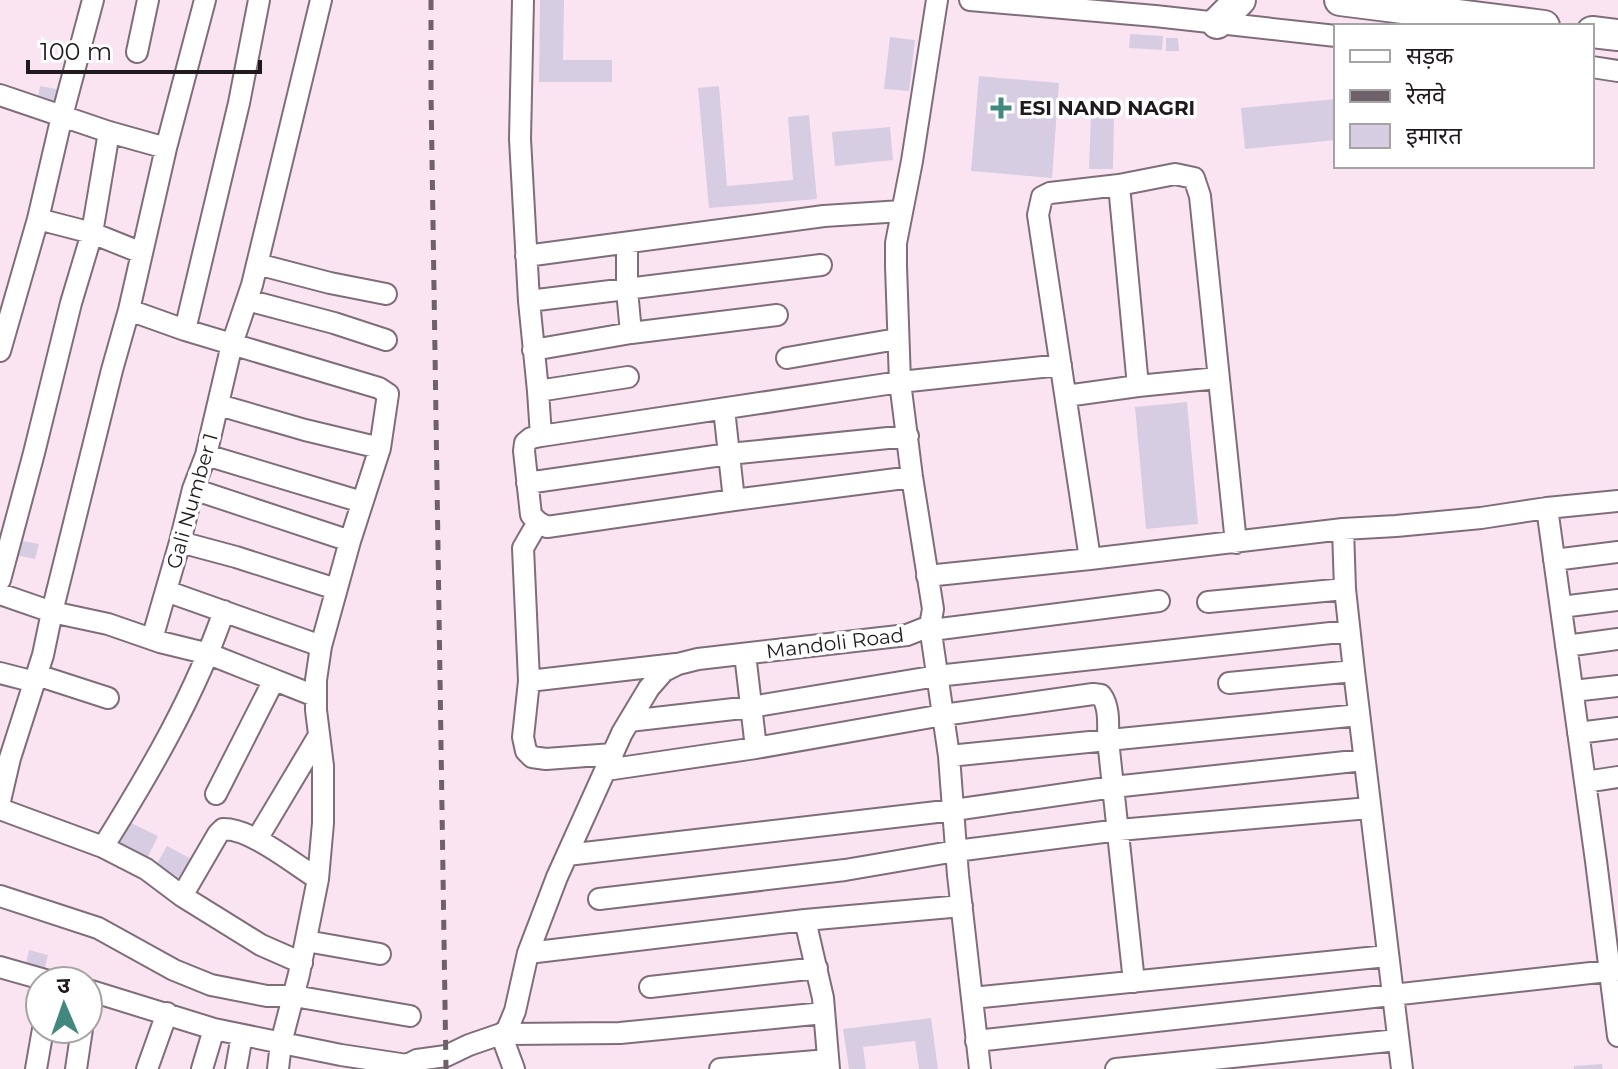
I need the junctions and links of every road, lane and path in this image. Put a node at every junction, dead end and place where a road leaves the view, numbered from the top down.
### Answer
1 (93, 0) edge
2 (148, 0) edge
3 (205, 0) edge
4 (259, 0) edge
5 (321, 0) edge
6 (523, 0) edge
7 (937, 0) edge
8 (970, 0) edge
9 (1240, 0) edge
10 (1340, 0) edge
11 (1217, 23) junction
12 (1528, 24) edge
13 (1594, 32) edge
14 (1618, 35) edge
15 (1334, 36) edge
16 (137, 52) dead end
17 (1594, 67) edge
18 (1618, 71) edge
19 (0, 95) edge
20 (62, 116) junction
21 (109, 132) junction
22 (166, 148) junction
23 (1119, 185) junction
24 (902, 211) junction
25 (38, 219) junction
26 (92, 233) junction
27 (627, 243) junction
28 (142, 253) junction
29 (526, 256) junction
30 (257, 264) junction
31 (821, 265) dead end
32 (627, 290) junction
33 (386, 294) dead end
34 (247, 300) junction
35 (529, 301) junction
36 (129, 310) junction
37 (777, 315) dead end
38 (185, 330) junction
39 (631, 333) junction
40 (897, 339) junction
41 (386, 340) dead end
42 (232, 344) junction
43 (533, 350) junction
44 (0, 351) edge
45 (787, 358) dead end
46 (1061, 365) junction
47 (628, 377) dead end
48 (1218, 378) junction
49 (900, 382) junction
50 (1138, 386) junction
51 (538, 391) junction
52 (1066, 396) junction
53 (219, 405) junction
54 (724, 409) junction
55 (541, 436) junction
56 (908, 436) junction
57 (380, 448) junction
58 (729, 454) junction
59 (206, 455) junction
60 (912, 477) junction
61 (527, 483) junction
62 (193, 489) junction
63 (734, 500) junction
64 (1618, 501) edge
65 (362, 502) junction
66 (1547, 508) junction
67 (538, 522) junction
68 (1343, 529) junction
69 (350, 541) junction
70 (180, 542) junction
71 (1236, 543) junction
72 (1618, 552) edge
73 (1090, 559) junction
74 (1554, 560) junction
75 (927, 576) junction
76 (0, 580) edge
77 (336, 589) junction
78 (1345, 589) junction
79 (166, 591) junction
80 (0, 594) edge
81 (1618, 600) edge
82 (1159, 601) dead end
83 (1208, 602) dead end
84 (1561, 607) junction
85 (224, 611) junction
86 (52, 612) junction
87 (931, 628) junction
88 (1349, 631) junction
89 (152, 639) junction
90 (1618, 639) edge
91 (321, 646) junction
92 (1566, 646) junction
93 (209, 654) junction
94 (745, 654) junction
95 (678, 664) junction
96 (1354, 671) junction
97 (0, 673) edge
98 (937, 676) junction
99 (36, 679) junction
100 (274, 680) junction
101 (529, 681) junction
102 (1229, 683) dead end
103 (1618, 686) edge
104 (1573, 691) junction
105 (315, 696) junction
106 (108, 698) dead end
107 (751, 707) junction
108 (943, 715) junction
109 (1359, 715) junction
110 (629, 721) junction
111 (1618, 728) edge
112 (1578, 733) junction
113 (318, 737) junction
114 (1108, 740) junction
115 (756, 748) junction
116 (949, 756) junction
117 (1364, 760) junction
118 (609, 762) junction
119 (1618, 777) edge
120 (1585, 782) junction
121 (1113, 787) junction
122 (216, 794) dead end
123 (0, 801) edge
124 (1369, 808) junction
125 (0, 809) edge
126 (954, 810) junction
127 (1119, 830) junction
128 (257, 839) junction
129 (103, 847) junction
130 (956, 851) junction
131 (567, 855) junction
132 (318, 879) junction
133 (0, 896) edge
134 (182, 896) junction
135 (599, 899) dead end
136 (962, 906) junction
137 (805, 920) junction
138 (1612, 934) edge
139 (306, 941) junction
140 (528, 953) junction
141 (380, 954) dead end
142 (1387, 956) junction
143 (302, 963) junction
144 (0, 967) edge
145 (817, 968) junction
146 (1614, 970) edge
147 (24, 974) edge
148 (1134, 982) junction
149 (650, 987) dead end
150 (104, 995) edge
151 (1392, 995) junction
152 (294, 996) junction
153 (972, 998) junction
154 (1616, 1012) edge
155 (167, 1013) junction
156 (824, 1013) junction
157 (410, 1016) dead end
158 (214, 1029) junction
159 (242, 1035) junction
160 (497, 1036) junction
161 (1618, 1036) edge
162 (1398, 1040) junction
163 (976, 1041) junction
164 (281, 1043) junction
165 (40, 1045) edge
166 (80, 1045) edge
167 (339, 1062) edge
168 (829, 1065) edge
169 (405, 1067) edge
170 (36, 1069) edge
171 (76, 1069) edge
172 (147, 1069) edge
173 (202, 1069) edge
174 (236, 1069) edge
175 (278, 1069) edge
176 (514, 1069) edge
177 (720, 1069) edge
178 (980, 1069) edge
179 (1116, 1069) edge
180 (1402, 1069) edge

1 - 20 street
2 - 16 street
3 - 22 street
4 - 38 street
5 - 30 street, Gali Number 1
6 - 29 street
7 - 24 street, Mandoli Road
8 - 11 street
9 - 11 highway
10 - 12 highway
11 - 15 street
13 - 14 highway
17 - 18 street
19 - 20 street
20 - 21 street
20 - 25 street
21 - 22 street
21 - 26 street
22 - 28 street
23 - 46 street
23 - 48 street
23 - 50 street
24 - 27 street
24 - 40 street, Mandoli Road
25 - 26 street
25 - 44 street
26 - 28 street
26 - 76 street
27 - 29 street
27 - 32 street
28 - 36 street
29 - 35 street
30 - 33 street
30 - 34 street, Gali Number 1
31 - 32 street
32 - 35 street
32 - 39 street
34 - 41 street
34 - 42 street, Gali Number 1
35 - 43 street
36 - 38 street
36 - 86 street
37 - 39 street
38 - 42 street
39 - 43 street
40 - 45 street
40 - 49 street, Mandoli Road
42 - 53 street, Gali Number 1
42 - 57 street
43 - 51 street
46 - 49 street
46 - 52 street
47 - 51 street
48 - 50 street
48 - 71 street
49 - 54 street
49 - 56 street, Mandoli Road
50 - 52 street
51 - 55 street
52 - 73 street
53 - 57 street
53 - 59 street, Gali Number 1
54 - 55 street
54 - 58 street
55 - 61 street
56 - 58 street
56 - 60 street, Mandoli Road
57 - 65 street
58 - 61 street
58 - 63 street
59 - 62 street, Gali Number 1
59 - 65 street
60 - 63 street
60 - 75 street, Mandoli Road
61 - 67 street
62 - 69 street
62 - 70 street, Gali Number 1
63 - 67 street
64 - 66 street
65 - 69 street
66 - 68 street
66 - 74 street
67 - 101 street
68 - 71 street
68 - 78 street
69 - 77 street
70 - 77 street
70 - 79 street, Gali Number 1
71 - 73 street
72 - 74 street
73 - 75 street
74 - 84 street
75 - 87 street, Mandoli Road
77 - 91 street
78 - 83 street
78 - 88 street
79 - 85 street, Gali Number 1
79 - 89 street
80 - 86 street
81 - 84 street
82 - 87 street
84 - 92 street
85 - 91 street, Gali Number 1
85 - 93 street
86 - 89 street
86 - 99 street
87 - 94 street, Mandoli Road
87 - 98 street
88 - 96 street
88 - 98 street
89 - 93 street
90 - 92 street
91 - 105 street
92 - 104 street
93 - 100 street
93 - 129 street
94 - 95 street, Mandoli Road
94 - 107 street
95 - 101 street, Mandoli Road
95 - 110 street
96 - 102 street
96 - 109 street
97 - 99 street
98 - 107 street
98 - 108 street
99 - 106 street
99 - 123 street
100 - 105 street
100 - 122 street
101 - 118 street
103 - 104 street
104 - 112 street
105 - 113 street
107 - 110 street
107 - 115 street
108 - 114 street
108 - 115 street
108 - 116 street
109 - 114 street
109 - 117 street
110 - 118 street
111 - 112 street
112 - 120 street
113 - 128 street
113 - 132 street
114 - 116 street
114 - 121 street
115 - 118 street
116 - 126 street
117 - 121 street
117 - 124 street
118 - 131 street
119 - 120 street
120 - 138 street
121 - 126 street
121 - 127 street
124 - 127 street
124 - 142 street
125 - 129 street
126 - 130 street
126 - 131 street
127 - 130 street
127 - 148 street
128 - 132 street
128 - 134 street
129 - 134 street
130 - 135 street
130 - 136 street
131 - 140 street
132 - 139 street
133 - 152 street
134 - 143 street
136 - 137 street
136 - 153 street
137 - 140 street
137 - 145 street
138 - 146 street
139 - 141 street
139 - 143 street
140 - 160 street
142 - 148 street
142 - 151 street
143 - 152 street
144 - 147 street
145 - 149 street
145 - 156 street
146 - 151 street
146 - 154 street
148 - 153 street
150 - 155 street
151 - 162 street
151 - 163 street
152 - 157 street
152 - 164 street
153 - 163 street
154 - 161 street
155 - 158 street
155 - 172 street
156 - 160 street
156 - 168 street
158 - 159 street
158 - 173 street
159 - 164 street
159 - 174 street
160 - 169 street
160 - 176 street
162 - 179 street
162 - 180 street
163 - 178 street
164 - 167 street
164 - 175 street
165 - 170 street
166 - 171 street
167 - 169 street
168 - 177 street

